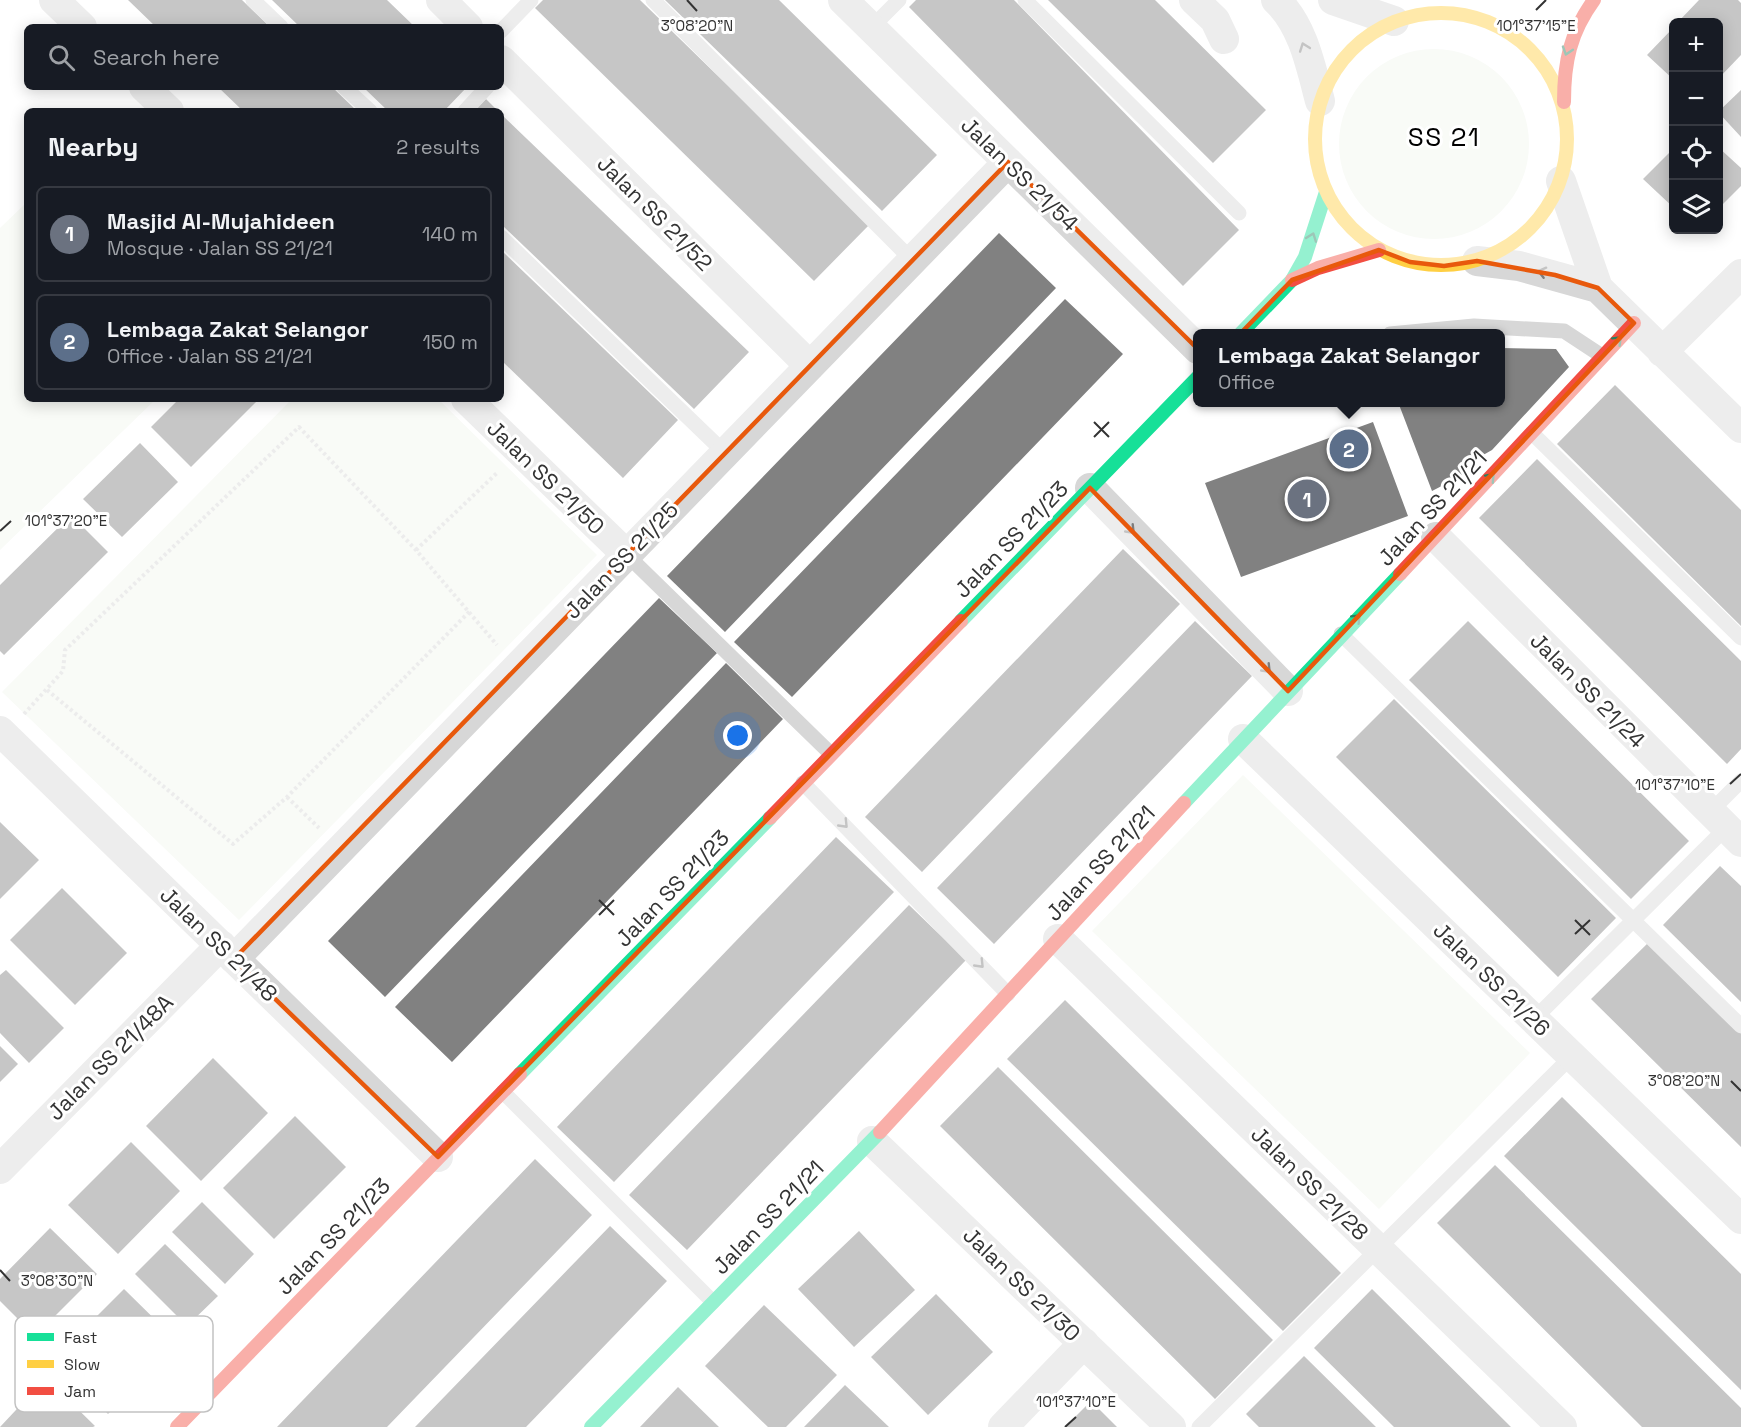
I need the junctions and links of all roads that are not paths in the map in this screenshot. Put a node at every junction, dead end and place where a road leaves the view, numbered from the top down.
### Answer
1 (54, 0) edge
2 (253, 0) edge
3 (441, 0) edge
4 (531, 0) edge
5 (653, 0) edge
6 (843, 0) edge
7 (899, 0) edge
8 (1025, 0) edge
9 (1194, 0) edge
10 (1276, 0) edge
11 (1333, 0) edge
12 (1594, 0) edge
13 (1482, 7) dead end
14 (1465, 15) junction
15 (1394, 21) junction
16 (79, 24) edge
17 (278, 24) edge
18 (465, 24) edge
19 (871, 27) junction
20 (504, 28) edge
21 (1224, 39) dead end
22 (504, 67) edge
23 (147, 90) edge
24 (347, 90) edge
25 (484, 90) edge
26 (1320, 101) junction
27 (166, 108) edge
28 (367, 108) edge
29 (468, 108) edge
30 (1564, 110) junction
31 (1008, 162) junction
32 (1561, 181) junction
33 (1326, 192) junction
34 (1239, 213) dead end
35 (504, 240) edge
36 (1379, 250) junction
37 (912, 260) junction
38 (1477, 261) junction
39 (1741, 274) edge
40 (1292, 279) junction
41 (1598, 288) junction
42 (1634, 323) junction
43 (1244, 329) edge
44 (1438, 329) edge
45 (1193, 345) edge
46 (1662, 352) junction
47 (1602, 356) junction
48 (810, 366) junction
49 (1193, 382) edge
50 (469, 402) edge
51 (1741, 428) edge
52 (1532, 433) junction
53 (725, 453) junction
54 (1090, 488) junction
55 (1436, 537) junction
56 (627, 555) junction
57 (1341, 634) junction
58 (1741, 638) edge
59 (1288, 691) junction
60 (0, 731) edge
61 (1243, 739) junction
62 (831, 754) junction
63 (1741, 781) edge
64 (803, 783) junction
65 (1726, 827) edge
66 (1632, 920) junction
67 (1058, 939) junction
68 (228, 952) junction
69 (1008, 993) junction
70 (1534, 1019) junction
71 (1741, 1026) edge
72 (1572, 1056) junction
73 (503, 1092) junction
74 (872, 1141) junction
75 (438, 1157) junction
76 (0, 1169) edge
77 (1741, 1219) edge
78 (1378, 1249) junction
79 (713, 1302) junction
80 (1084, 1343) junction
81 (213, 1390) edge
82 (192, 1412) edge
83 (177, 1427) edge
84 (591, 1427) edge
85 (1003, 1427) edge
86 (1171, 1427) edge
87 (1200, 1427) edge
88 (1563, 1427) edge

1 - 16 street
2 - 17 lane
3 - 18 street
4 - 20 lane
5 - 37 lane
6 - 19 street, Jalan SS 21/54
7 - 19 lane
8 - 34 lane
9 - 21 street
26 -> 10 street
11 - 15 street
12 -> 30 street
13 - 14 street
14 - 15 street
14 - 30 street
15 - 26 street
19 - 31 street, Jalan SS 21/54
22 - 48 street, Jalan SS 21/52
23 - 27 street
24 - 28 lane
25 - 29 lane
26 - 33 street
30 - 32 street
31 - 37 street, Jalan SS 21/25
31 - 45 street, Jalan SS 21/54
32 - 38 street
32 - 41 street
33 - 36 street
40 -> 33 street
35 - 53 lane
36 - 38 street
36 - 40 street
37 - 48 street, Jalan SS 21/25
41 -> 38 street
39 - 46 street
40 - 43 street
41 - 42 street
42 - 46 street
47 -> 42 street, Jalan SS 21/21
44 - 47 lane
46 - 51 street
47 - 52 street, Jalan SS 21/21
48 - 53 street, Jalan SS 21/25
49 - 54 street, Jalan SS 21/23
50 - 56 street, Jalan SS 21/50
55 -> 52 street, Jalan SS 21/21
52 - 58 lane
53 - 56 street, Jalan SS 21/25
54 -> 59 street
54 - 62 street, Jalan SS 21/23
57 -> 55 street, Jalan SS 21/21
55 - 65 street, Jalan SS 21/24
56 - 62 lane
56 - 68 street, Jalan SS 21/25
57 - 59 street, Jalan SS 21/21
57 - 66 lane
59 - 61 street, Jalan SS 21/21
60 - 68 street, Jalan SS 21/48
61 - 67 street, Jalan SS 21/21
61 - 70 street, Jalan SS 21/26
62 - 64 street, Jalan SS 21/23
63 - 65 lane
64 -> 69 lane
64 - 73 street, Jalan SS 21/23
65 - 66 lane
66 - 70 lane
66 - 71 lane
67 - 69 street, Jalan SS 21/21
67 - 78 street, Jalan SS 21/28
68 - 75 street, Jalan SS 21/48
68 - 76 street, Jalan SS 21/48A
69 - 74 street, Jalan SS 21/21
70 - 72 street, Jalan SS 21/26
72 - 77 street, Jalan SS 21/26
72 - 78 lane
73 - 75 street, Jalan SS 21/23
73 - 79 lane
74 - 79 street, Jalan SS 21/21
74 - 80 street, Jalan SS 21/30
75 - 81 street, Jalan SS 21/23
78 - 87 lane
78 - 88 street, Jalan SS 21/28
79 - 84 street, Jalan SS 21/21
80 - 85 street
80 - 86 street, Jalan SS 21/30
82 - 83 street, Jalan SS 21/23

